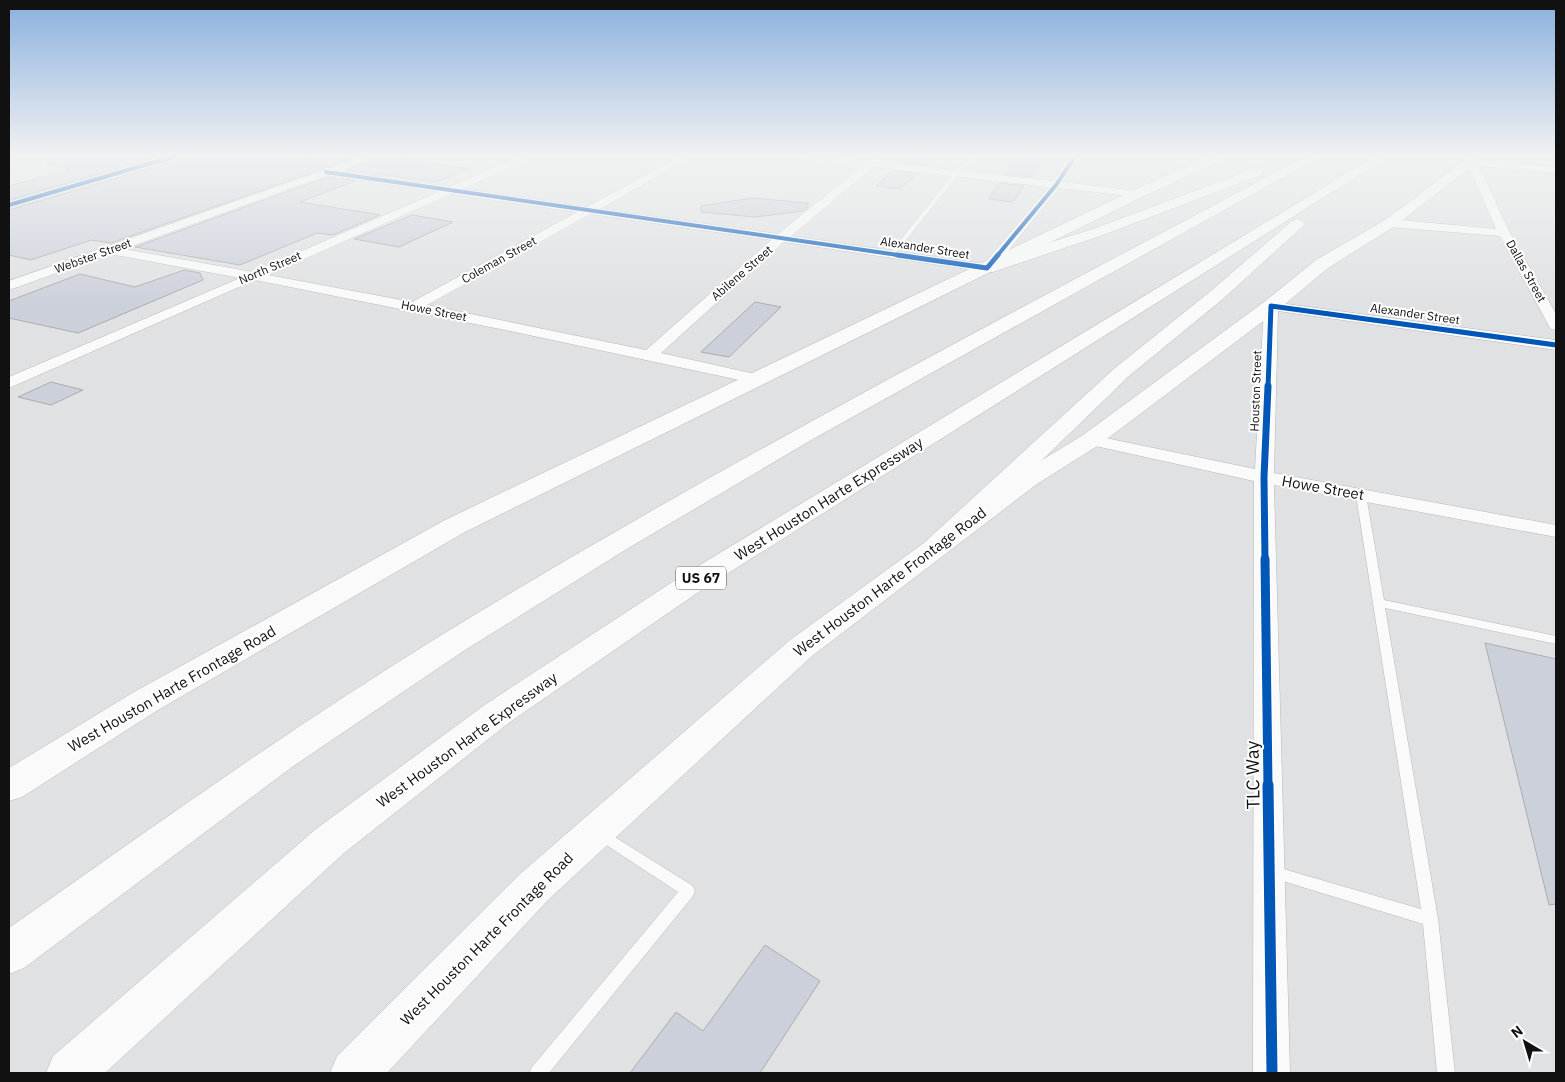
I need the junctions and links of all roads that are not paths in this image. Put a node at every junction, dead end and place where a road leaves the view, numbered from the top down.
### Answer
1 (233, 205) edge
2 (416, 205) edge
3 (551, 205) edge
4 (599, 205) edge
5 (821, 205) edge
6 (931, 205) edge
7 (1039, 205) edge
8 (1114, 205) edge
9 (1168, 205) edge
10 (1224, 205) edge
11 (1304, 205) edge
12 (1322, 205) edge
13 (1413, 205) edge
14 (1494, 205) edge
15 (589, 211) junction
16 (1390, 223) junction
17 (1504, 233) junction
18 (782, 237) junction
19 (109, 250) junction
20 (892, 254) junction
21 (987, 268) junction
22 (253, 275) junction
23 (9, 286) edge
24 (1271, 306) junction
25 (413, 307) junction
26 (1556, 326) edge
27 (1556, 345) edge
28 (649, 355) junction
29 (758, 379) junction
30 (9, 382) edge
31 (1091, 440) junction
32 (1264, 477) junction
33 (1361, 495) junction
34 (1556, 531) edge
35 (937, 546) junction
36 (1379, 603) junction
37 (1556, 640) edge
38 (9, 786) edge
39 (597, 831) junction
40 (1269, 871) junction
41 (1430, 919) junction
42 (9, 954) edge
43 (362, 1071) edge
44 (70, 1073) edge
45 (538, 1073) edge
46 (1272, 1073) edge
47 (1446, 1073) edge

1 - 19 street, Webster Street
2 - 22 street, North Street
3 - 15 street, Alexander Street
4 - 15 street, Coleman Street
5 - 18 street, Abilene Street
6 - 20 lane
7 - 21 street
8 - 21 main road, West Houston Harte Frontage Road
9 - 21 main road
10 - 42 main road
11 - 44 main road, West Houston Harte Expressway / US 67
12 - 35 main road
13 - 16 main road, West Houston Harte Frontage Road
14 - 17 street, Dallas Street
15 - 18 street, Alexander Street
15 - 25 street, Coleman Street
16 - 17 street
16 - 24 main road, West Houston Harte Frontage Road
17 - 26 street, Dallas Street
18 - 20 street, Alexander Street
18 - 28 street, Abilene Street
19 - 22 street, Howe Street
19 - 23 street, Webster Street
20 - 21 street, Alexander Street
21 - 29 main road, West Houston Harte Frontage Road
22 - 25 street, Howe Street
22 - 30 street, North Street
24 - 27 street, Alexander Street
24 - 31 main road, West Houston Harte Frontage Road
24 - 32 street, Houston Street
25 - 28 street, Howe Street
28 - 29 street, Howe Street
29 - 38 main road, West Houston Harte Frontage Road
31 - 32 street, Howe Street
31 - 35 main road, West Houston Harte Frontage Road
32 - 33 street, Howe Street
32 - 40 street, TLC Way
33 - 34 street, Howe Street
33 - 36 lane
35 - 39 main road, West Houston Harte Frontage Road
36 - 37 lane
36 - 41 lane
39 - 43 main road, West Houston Harte Frontage Road
39 - 45 lane
40 - 41 lane
40 - 46 street, TLC Way
41 - 47 lane

